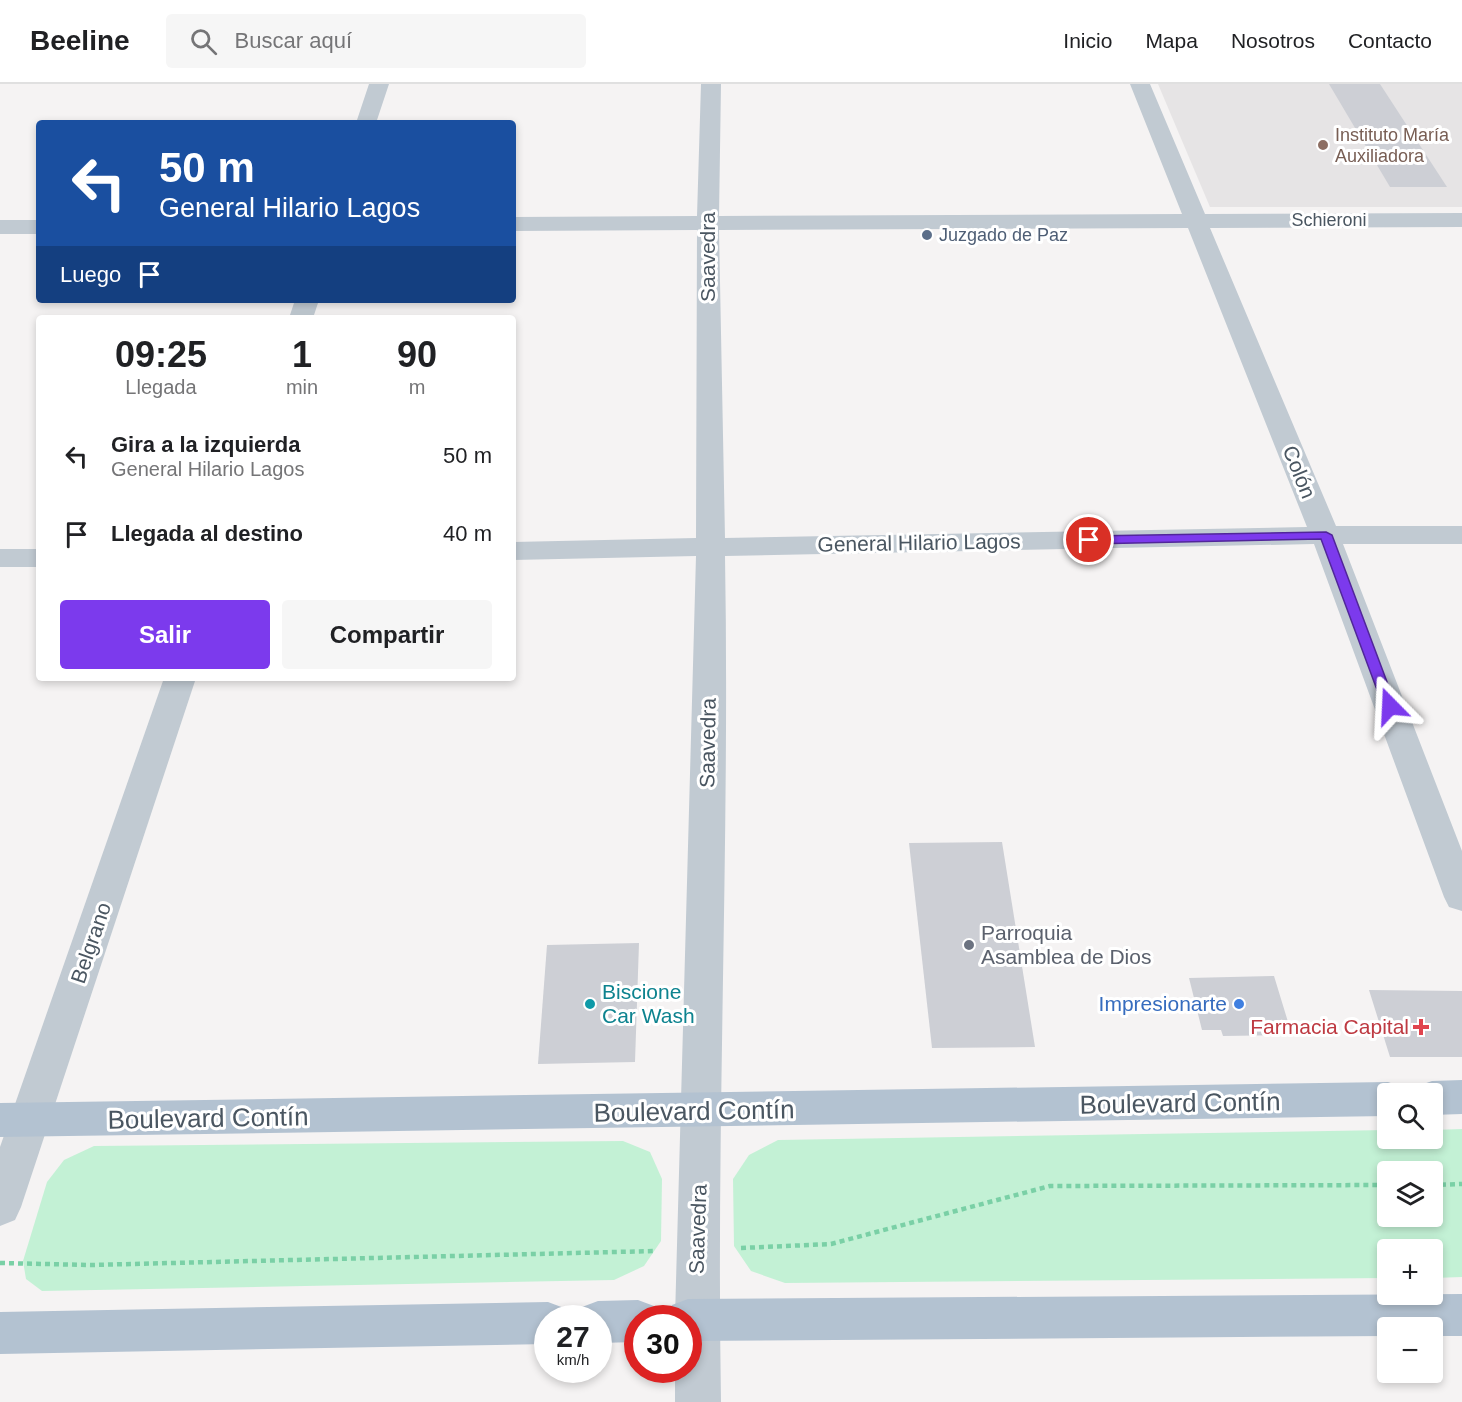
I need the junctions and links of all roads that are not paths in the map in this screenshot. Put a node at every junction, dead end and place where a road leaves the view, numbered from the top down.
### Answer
1 (379, 84) edge
2 (711, 84) edge
3 (1140, 84) edge
4 (367, 120) edge
5 (1196, 220) junction
6 (1462, 220) edge
7 (708, 223) junction
8 (516, 224) edge
9 (0, 227) edge
10 (36, 227) edge
11 (1326, 535) junction
12 (1462, 535) edge
13 (710, 547) junction
14 (516, 551) edge
15 (0, 558) edge
16 (36, 558) edge
17 (179, 681) edge
18 (1462, 897) edge
19 (1462, 1097) edge
20 (1443, 1098) edge
21 (1377, 1099) edge
22 (702, 1112) junction
23 (16, 1120) edge
24 (0, 1207) edge
25 (694, 1305) edge
26 (1462, 1315) edge
27 (702, 1320) edge
28 (534, 1323) edge
29 (0, 1333) edge
30 (697, 1383) edge
31 (698, 1402) edge

1 - 4 street
2 - 7 street, Saavedra
3 - 5 street, Colón
5 - 6 street, Schieroni
5 - 7 street, Schieroni
5 - 11 street, Colón
7 - 8 street, Schieroni
7 - 13 street, Saavedra
9 - 10 street
11 - 12 street, General Hilario Lagos
11 - 13 street, General Hilario Lagos
11 - 18 street, Colón
13 - 14 street, General Hilario Lagos
13 - 22 street, Saavedra
15 - 16 street
17 - 23 street, Belgrano
19 - 20 main road
21 - 22 main road, Boulevard Contín
22 - 23 main road, Boulevard Contín
22 - 25 street, Saavedra
23 - 24 street, Belgrano
26 - 27 main road
28 - 29 main road
30 - 31 street, Saavedra

